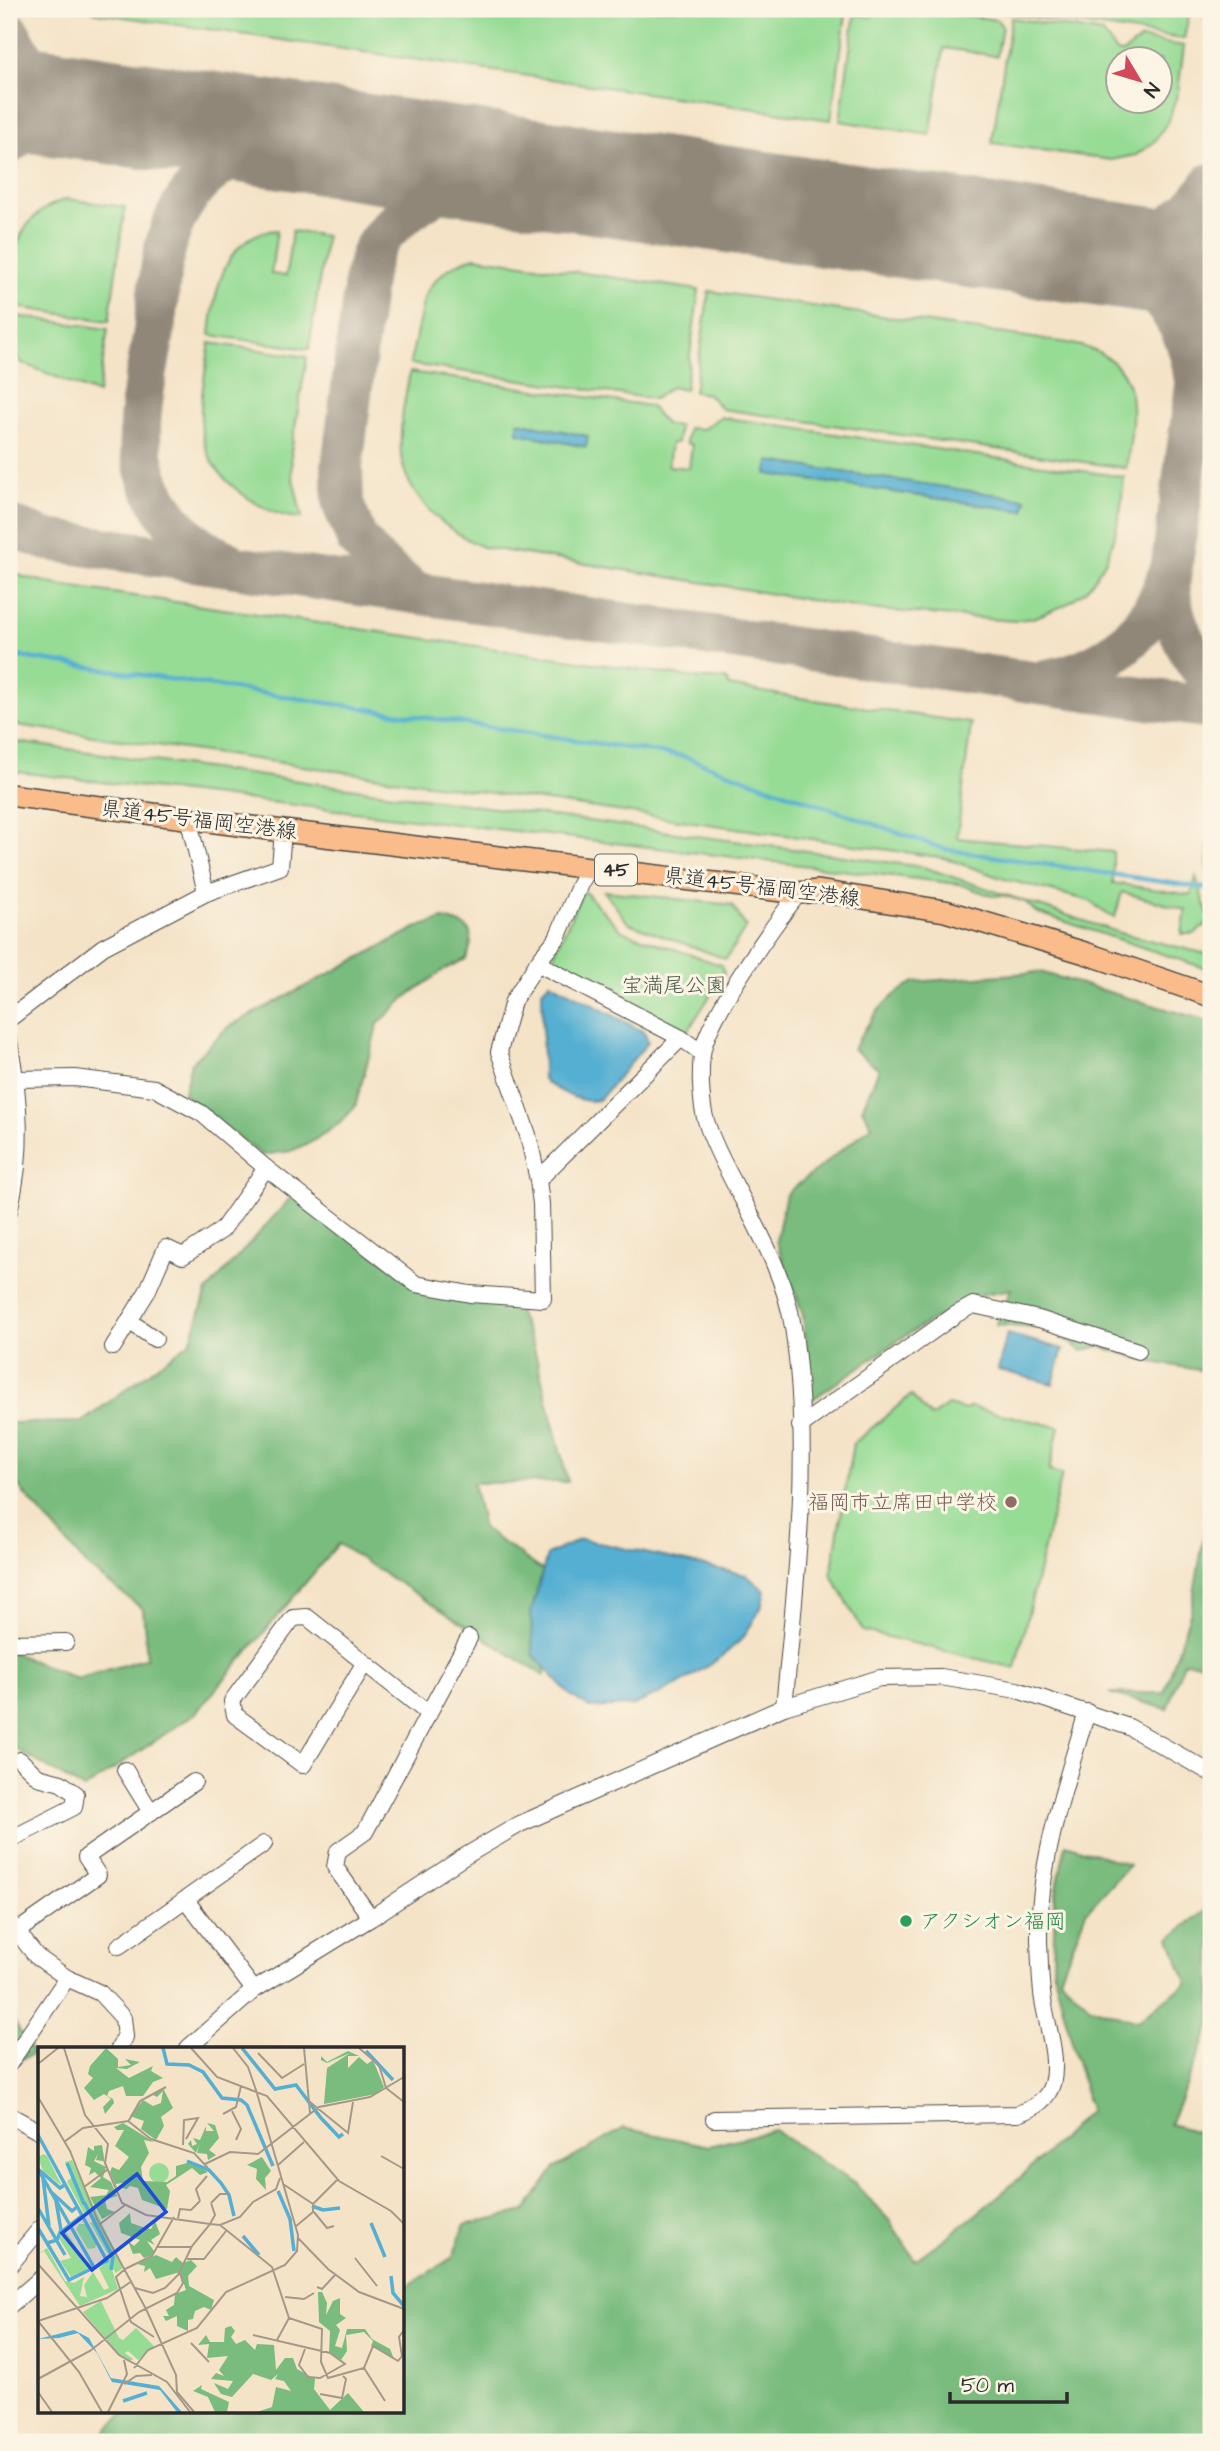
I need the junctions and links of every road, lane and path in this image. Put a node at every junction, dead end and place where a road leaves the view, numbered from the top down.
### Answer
1 (9, 795) edge
2 (188, 817) junction
3 (283, 831) junction
4 (590, 867) junction
5 (206, 893) junction
6 (799, 893) junction
7 (537, 963) junction
8 (1211, 996) edge
9 (9, 1019) edge
10 (681, 1038) junction
11 (9, 1041) edge
12 (702, 1053) junction
13 (12, 1078) edge
14 (266, 1168) junction
15 (538, 1180) junction
16 (9, 1211) edge
17 (129, 1321) junction
18 (155, 1339) dead end
19 (113, 1347) dead end
20 (1138, 1351) dead end
21 (800, 1426) junction
22 (469, 1638) dead end
23 (66, 1642) dead end
24 (9, 1643) edge
25 (364, 1664) junction
26 (784, 1706) junction
27 (1087, 1712) junction
28 (429, 1714) junction
29 (20, 1760) dead end
30 (125, 1770) dead end
31 (1211, 1773) edge
32 (194, 1782) dead end
33 (151, 1812) junction
34 (9, 1840) edge
35 (264, 1844) dead end
36 (186, 1900) junction
37 (371, 1918) junction
38 (11, 1929) edge
39 (119, 1947) dead end
40 (67, 1978) junction
41 (254, 1990) junction
42 (121, 2047) edge
43 (190, 2047) edge
44 (9, 2064) edge
45 (9, 2115) edge
46 (714, 2119) dead end
47 (38, 2131) edge
48 (38, 2231) edge
49 (9, 2266) edge
50 (38, 2281) edge
51 (9, 2306) edge

1 - 2 main road, 県道45号福岡空港線 / 45
2 - 3 main road, 県道45号福岡空港線 / 45
2 - 5 street
3 - 4 main road, 県道45号福岡空港線 / 45
3 - 5 street
4 - 6 main road, 県道45号福岡空港線 / 45
4 - 7 street
5 - 9 street
6 - 8 main road, 県道45号福岡空港線 / 45
6 - 12 street
7 - 10 street
7 - 15 street
10 - 12 street
10 - 15 street
11 - 13 street
12 - 21 street
13 - 14 street
13 - 16 street
14 - 15 street
14 - 17 street
17 - 18 street
17 - 19 street
20 - 21 street
21 - 26 street
22 - 28 street
23 - 24 street
25 - 25 street
25 - 28 street
26 - 27 street
26 - 37 street
27 - 31 street
27 - 46 street
28 - 37 street
29 - 34 street
30 - 33 street
32 - 33 street
33 - 38 street
35 - 36 street
36 - 39 street
36 - 41 street
37 - 41 street
38 - 40 street
40 - 42 street
40 - 44 street
41 - 43 street
45 - 47 street
48 - 49 street
50 - 51 street

